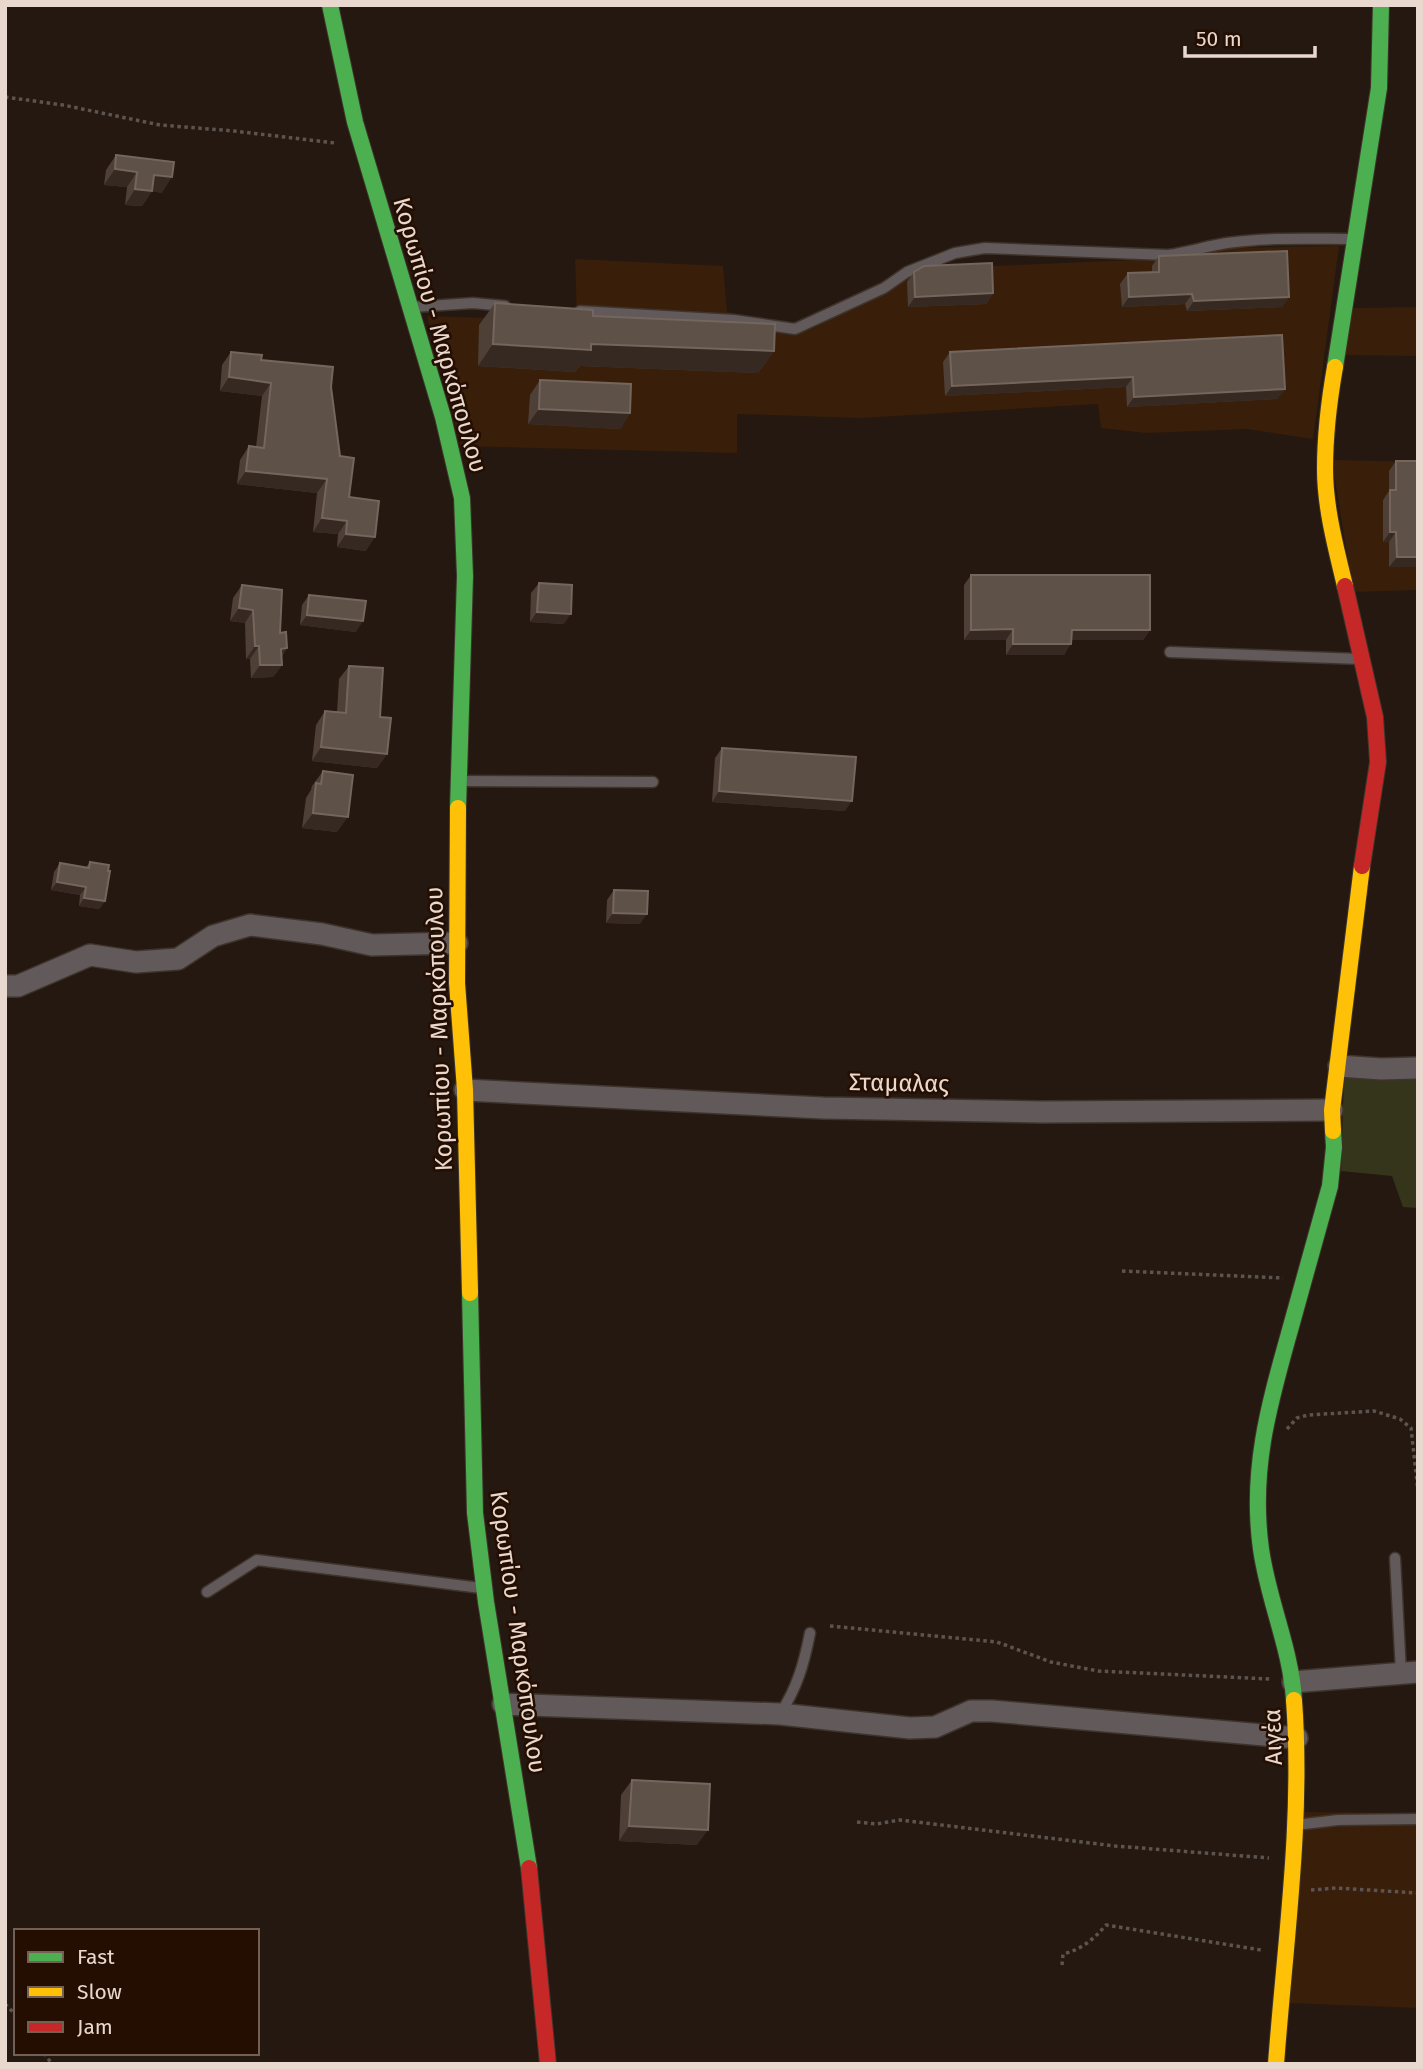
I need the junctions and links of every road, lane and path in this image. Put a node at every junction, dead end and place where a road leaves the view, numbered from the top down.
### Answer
1 (330, 5) edge
2 (1381, 5) edge
3 (5, 97) edge
4 (362, 146) junction
5 (1354, 239) junction
6 (513, 306) edge
7 (410, 307) junction
8 (567, 310) edge
9 (1170, 652) dead end
10 (1361, 659) junction
11 (458, 781) junction
12 (653, 782) dead end
13 (457, 943) junction
14 (5, 985) edge
15 (1339, 1066) junction
16 (1418, 1068) edge
17 (465, 1090) junction
18 (1332, 1110) junction
19 (1122, 1271) dead end
20 (1304, 1286) junction
21 (1262, 1443) junction
22 (1418, 1491) edge
23 (1395, 1558) dead end
24 (484, 1588) junction
25 (207, 1592) dead end
26 (830, 1626) dead end
27 (810, 1633) dead end
28 (1409, 1673) edge
29 (1293, 1682) junction
30 (503, 1704) junction
31 (780, 1714) junction
32 (1297, 1738) junction
33 (1418, 1819) edge
34 (857, 1822) dead end
35 (1296, 1825) junction
36 (1292, 1860) junction
37 (1292, 1892) junction
38 (1418, 1893) edge
39 (1284, 1953) junction
40 (1062, 1965) dead end
41 (548, 2064) edge
42 (1276, 2064) edge

1 - 4 street, Κορωπίου - Μαρκόπουλου
2 - 5 street, Αιγέα
3 - 4 path
4 - 7 street, Κορωπίου - Μαρκόπουλου
5 - 8 lane
5 - 10 street, Αιγέα
6 - 7 lane
7 - 11 street, Κορωπίου - Μαρκόπουλου
9 - 10 lane
10 - 15 street, Αιγέα
11 - 12 lane
11 - 13 street, Κορωπίου - Μαρκόπουλου
13 - 14 street
13 - 17 street, Κορωπίου - Μαρκόπουλου
15 - 16 street
15 - 18 street, Αιγέα
17 - 18 street, Σταμαλας
17 - 24 street, Κορωπίου - Μαρκόπουλου
18 - 20 street, Αιγέα
19 - 20 path
20 - 21 street, Αιγέα
21 - 22 path
21 - 29 street, Αιγέα
23 - 28 lane
24 - 25 lane
24 - 30 street, Κορωπίου - Μαρκόπουλου
26 - 29 path
27 - 31 lane
28 - 29 street
29 - 32 street, Αιγέα
30 - 31 street
30 - 41 street, Κορωπίου - Μαρκόπουλου
31 - 32 street
32 - 35 street, Αιγέα
33 - 35 lane
34 - 36 path
35 - 36 street, Αιγέα
36 - 37 street, Αιγέα
37 - 38 path
37 - 39 street, Αιγέα
39 - 40 path
39 - 42 street, Αιγέα

